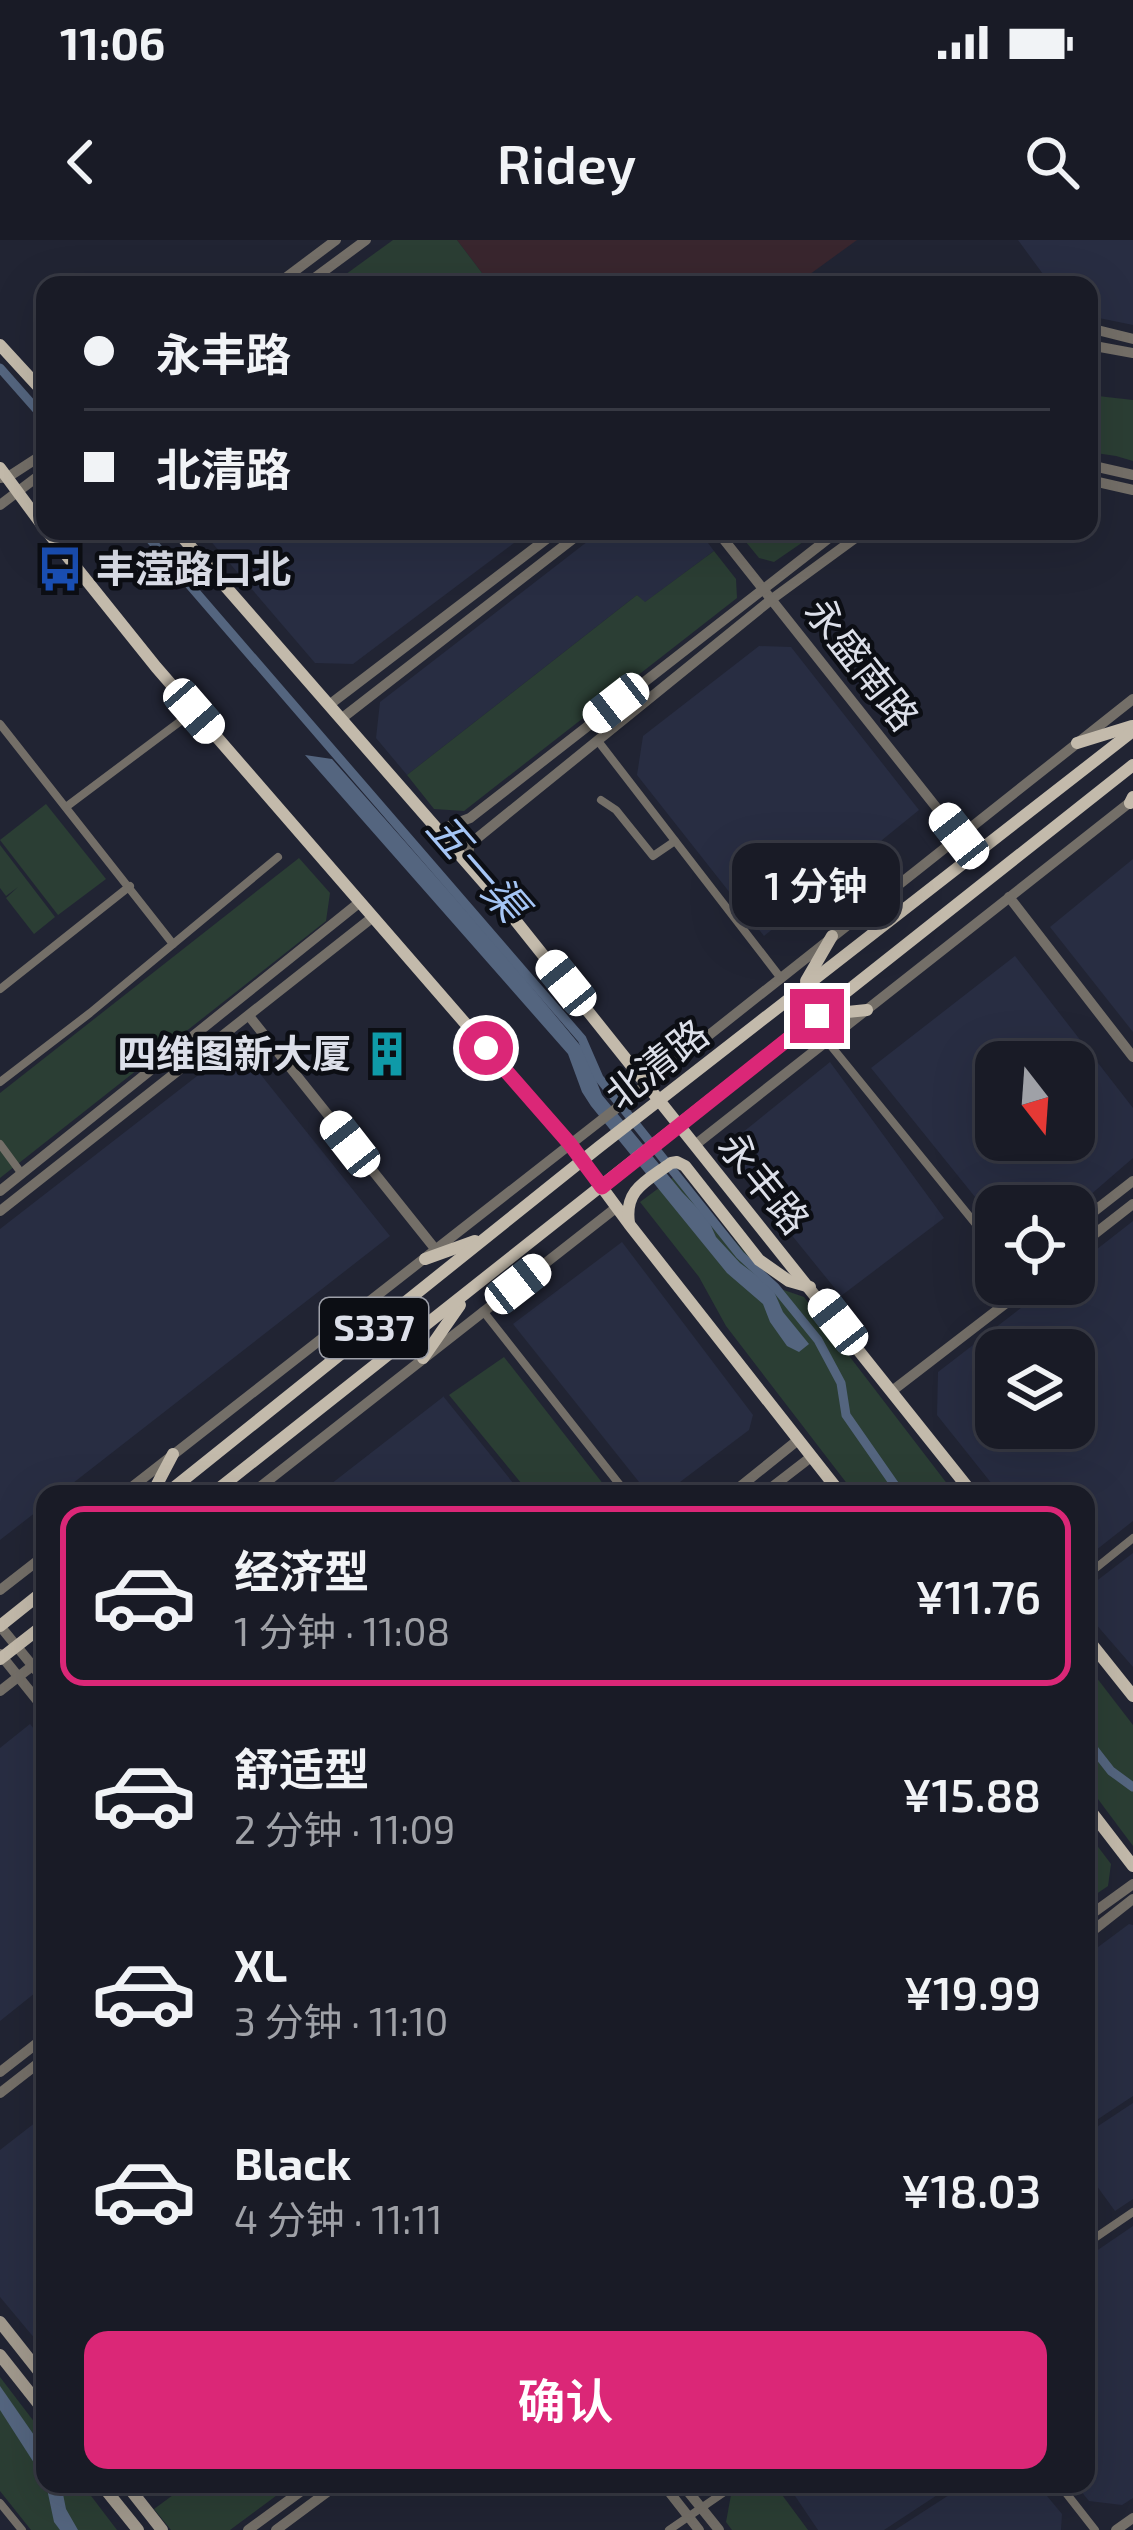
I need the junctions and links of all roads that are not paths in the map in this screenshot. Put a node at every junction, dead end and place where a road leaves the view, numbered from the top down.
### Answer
1 (365, 240) edge
2 (329, 242) edge
3 (287, 276) edge
4 (317, 276) edge
5 (1098, 330) edge
6 (1133, 339) edge
7 (0, 345) edge
8 (1098, 346) edge
9 (1133, 353) edge
10 (36, 384) edge
11 (36, 458) edge
12 (1098, 468) edge
13 (2, 474) edge
14 (1133, 475) edge
15 (36, 476) edge
16 (1098, 483) edge
17 (1133, 490) edge
18 (15, 491) junction
19 (0, 505) edge
20 (36, 517) edge
21 (54, 540) edge
22 (185, 540) edge
23 (545, 540) edge
24 (571, 540) edge
25 (724, 540) edge
26 (826, 540) edge
27 (853, 540) edge
28 (763, 588) junction
29 (772, 599) junction
30 (1133, 699) edge
31 (329, 704) junction
32 (194, 711) junction
33 (341, 719) junction
34 (0, 724) edge
35 (1133, 728) edge
36 (598, 741) junction
37 (1077, 743) junction
38 (1133, 765) edge
39 (601, 800) dead end
40 (1132, 800) edge
41 (66, 807) junction
42 (437, 831) junction
43 (959, 836) junction
44 (675, 842) junction
45 (278, 857) dead end
46 (466, 863) junction
47 (130, 886) junction
48 (1010, 898) junction
49 (360, 902) junction
50 (373, 917) junction
51 (832, 936) junction
52 (173, 944) junction
53 (779, 977) junction
54 (0, 989) edge
55 (801, 990) junction
56 (867, 1010) junction
57 (249, 1016) junction
58 (817, 1016) junction
59 (827, 1041) junction
60 (1133, 1057) edge
61 (0, 1082) edge
62 (647, 1083) junction
63 (659, 1100) junction
64 (679, 1126) junction
65 (0, 1144) edge
66 (570, 1144) junction
67 (695, 1145) junction
68 (581, 1162) junction
69 (22, 1174) junction
70 (1133, 1181) edge
71 (602, 1187) junction
72 (0, 1191) edge
73 (1133, 1204) edge
74 (616, 1207) junction
75 (0, 1211) edge
76 (1095, 1211) edge
77 (975, 1223) edge
78 (629, 1224) junction
79 (1095, 1234) edge
80 (488, 1236) junction
81 (430, 1255) junction
82 (811, 1287) junction
83 (468, 1293) junction
84 (1005, 1305) edge
85 (1003, 1307) joint
86 (483, 1311) junction
87 (423, 1358) junction
88 (892, 1390) junction
89 (798, 1440) junction
90 (173, 1454) junction
91 (811, 1457) junction
92 (134, 1485) edge
93 (157, 1485) edge
94 (177, 1485) edge
95 (223, 1485) edge
96 (262, 1485) edge
97 (620, 1485) edge
98 (742, 1485) edge
99 (775, 1485) edge
100 (834, 1485) edge
101 (966, 1485) edge
102 (1133, 1538) edge
103 (36, 1562) edge
104 (1095, 1569) edge
105 (0, 1590) edge
106 (36, 1597) edge
107 (0, 1626) edge
108 (36, 1631) edge
109 (17, 1646) junction
110 (1095, 1648) edge
111 (1, 1657) edge
112 (36, 1664) edge
113 (33, 1666) junction
114 (36, 1670) edge
115 (19, 1677) junction
116 (0, 1691) edge
117 (1133, 1696) edge
118 (36, 1699) edge
119 (1095, 1817) edge
120 (1133, 1866) edge
121 (1133, 1884) edge
122 (1133, 1900) edge
123 (1095, 1911) edge
124 (1095, 1929) edge
125 (36, 2045) edge
126 (36, 2065) edge
127 (0, 2072) edge
128 (0, 2093) edge
129 (1133, 2212) edge
130 (1095, 2238) edge
131 (0, 2322) edge
132 (0, 2355) edge
133 (36, 2368) edge
134 (36, 2401) edge
135 (108, 2493) edge
136 (133, 2493) edge
137 (299, 2493) edge
138 (326, 2493) edge
139 (670, 2493) edge
140 (689, 2493) edge
141 (723, 2493) edge
142 (1066, 2493) edge
143 (0, 2503) edge
144 (701, 2508) junction
145 (688, 2516) junction
146 (1133, 2518) edge
147 (22, 2530) edge
148 (138, 2530) edge
149 (161, 2530) edge
150 (248, 2530) edge
151 (275, 2530) edge
152 (669, 2530) edge
153 (699, 2530) edge
154 (719, 2530) edge
155 (1095, 2530) edge
156 (1116, 2530) edge

1 - 4 street
2 - 3 street
5 - 6 street
7 - 10 main road
8 - 9 street
11 - 13 street
12 - 14 street
13 - 18 main road
15 - 18 street
16 - 17 street
18 - 19 street
18 - 20 main road
21 - 32 main road
22 - 31 main road, 永丰路
23 - 31 street
24 - 33 street
25 - 28 street, 永盛南路
26 - 28 street
27 - 29 street
28 - 29 street, 永盛南路
28 - 42 street
29 - 36 street
29 - 43 street, 永盛南路
30 - 37 street, 北清路
31 - 33 main road, 永丰路
32 - 41 street
32 - 49 main road
33 - 42 main road, 永丰路
34 - 41 street
35 - 37 main road
35 - 55 main road, 北清路
36 - 44 street
36 - 46 street
37 - 43 street, 北清路
38 - 58 main road, 北清路 / S337
39 - 44 street
40 - 48 street
41 - 47 street
42 - 46 main road, 永丰路
43 - 51 street, 北清路
44 - 53 street
45 - 52 street
46 - 62 main road, 永丰路
47 - 52 street
47 - 54 street
48 - 56 street
48 - 60 street
49 - 50 main road
49 - 69 street
50 - 57 street
50 - 66 main road
51 - 53 street, 北清路
51 - 55 main road
52 - 61 street
53 - 62 street, 北清路
55 - 63 main road, 北清路
56 - 58 main road
56 - 59 street
57 - 75 street
57 - 81 street
58 - 64 main road, 北清路 / S337
59 - 67 street
59 - 77 street
62 - 63 main road, 永丰路
62 - 66 street, 北清路
63 - 64 main road, 永丰路
63 - 68 main road, 北清路
64 - 67 main road, 永丰路
64 - 71 main road, 北清路 / S337
65 - 69 street
66 - 68 main road
66 - 81 street, 北清路
67 - 82 main road, 永丰路
68 - 71 main road
68 - 80 main road, 北清路 / S337
69 - 72 street
70 - 76 street
71 - 74 main road
71 - 83 main road, 北清路 / S337
73 - 79 street
74 - 78 main road
74 - 86 street
78 - 82 main road
78 - 89 main road
80 - 81 main road
80 - 94 main road, 北清路 / S337
81 - 90 street, 北清路
82 - 88 main road, 永丰路
83 - 87 main road
83 - 95 main road, 北清路 / S337
84 - 85 street
85 - 88 street
86 - 87 street
86 - 97 street
87 - 96 street
88 - 101 main road, 永丰路
89 - 91 main road
89 - 98 street
90 - 92 street, 北清路
90 - 93 main road
91 - 99 street
91 - 100 main road
102 - 104 street
103 - 105 street
106 - 107 main road
107 - 109 street
108 - 109 main road
109 - 111 main road
109 - 113 street
110 - 117 main road
111 - 115 street
112 - 113 street
113 - 114 street
113 - 115 street
115 - 116 street
115 - 118 street
119 - 120 main road
121 - 123 street
122 - 124 street
125 - 127 street
126 - 128 street
129 - 130 street
131 - 133 main road
132 - 134 main road
135 - 148 main road
136 - 149 main road
137 - 150 street
138 - 151 street
139 - 145 street
140 - 144 street
141 - 144 street
142 - 155 street
143 - 147 street
144 - 145 street
144 - 154 street
145 - 152 street
145 - 153 street
146 - 156 street

